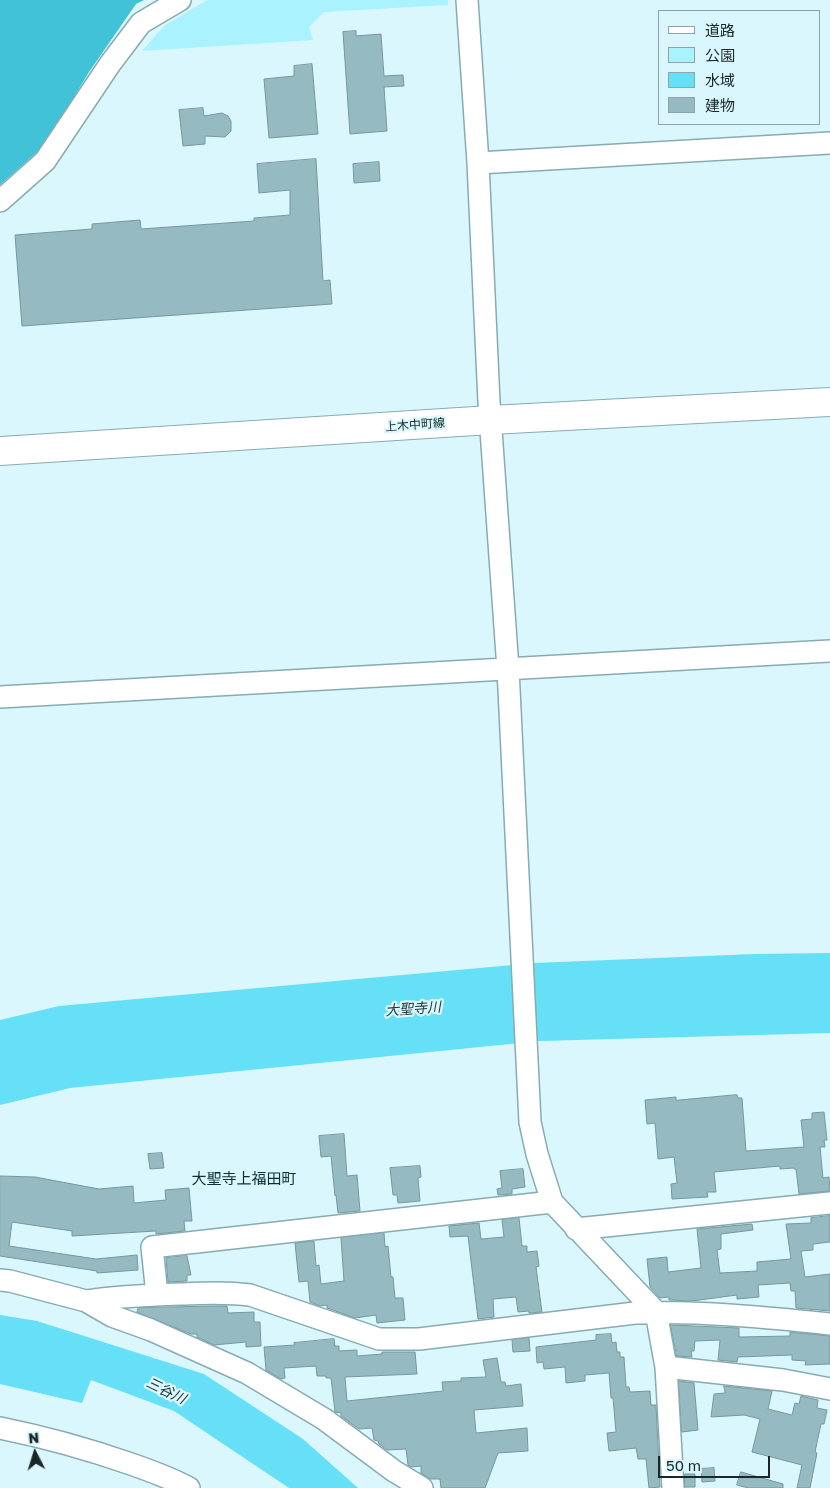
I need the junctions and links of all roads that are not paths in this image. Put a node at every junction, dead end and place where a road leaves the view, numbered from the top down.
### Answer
1 (180, 0) edge
2 (466, 0) edge
3 (830, 143) edge
4 (478, 163) junction
5 (0, 201) edge
6 (830, 402) edge
7 (491, 420) junction
8 (0, 451) edge
9 (830, 651) edge
10 (508, 669) junction
11 (0, 697) edge
12 (552, 1202) junction
13 (830, 1203) edge
14 (576, 1229) junction
15 (0, 1280) edge
16 (157, 1294) junction
17 (86, 1301) junction
18 (656, 1312) junction
19 (830, 1324) edge
20 (666, 1367) junction
21 (830, 1389) edge
22 (0, 1428) edge
23 (189, 1488) edge
24 (422, 1488) edge
25 (673, 1488) edge

1 - 5 street
2 - 4 street
3 - 4 street
4 - 7 street
6 - 7 main road, 上木中町線
7 - 8 main road, 上木中町線
7 - 10 street
9 - 10 street
10 - 11 street
10 - 12 street
12 - 14 street
12 - 16 street
13 - 14 street
14 - 18 street
15 - 17 street
16 - 17 street
16 - 18 street
17 - 24 street
18 - 19 street
18 - 20 street
20 - 21 street
20 - 25 street
22 - 23 street

